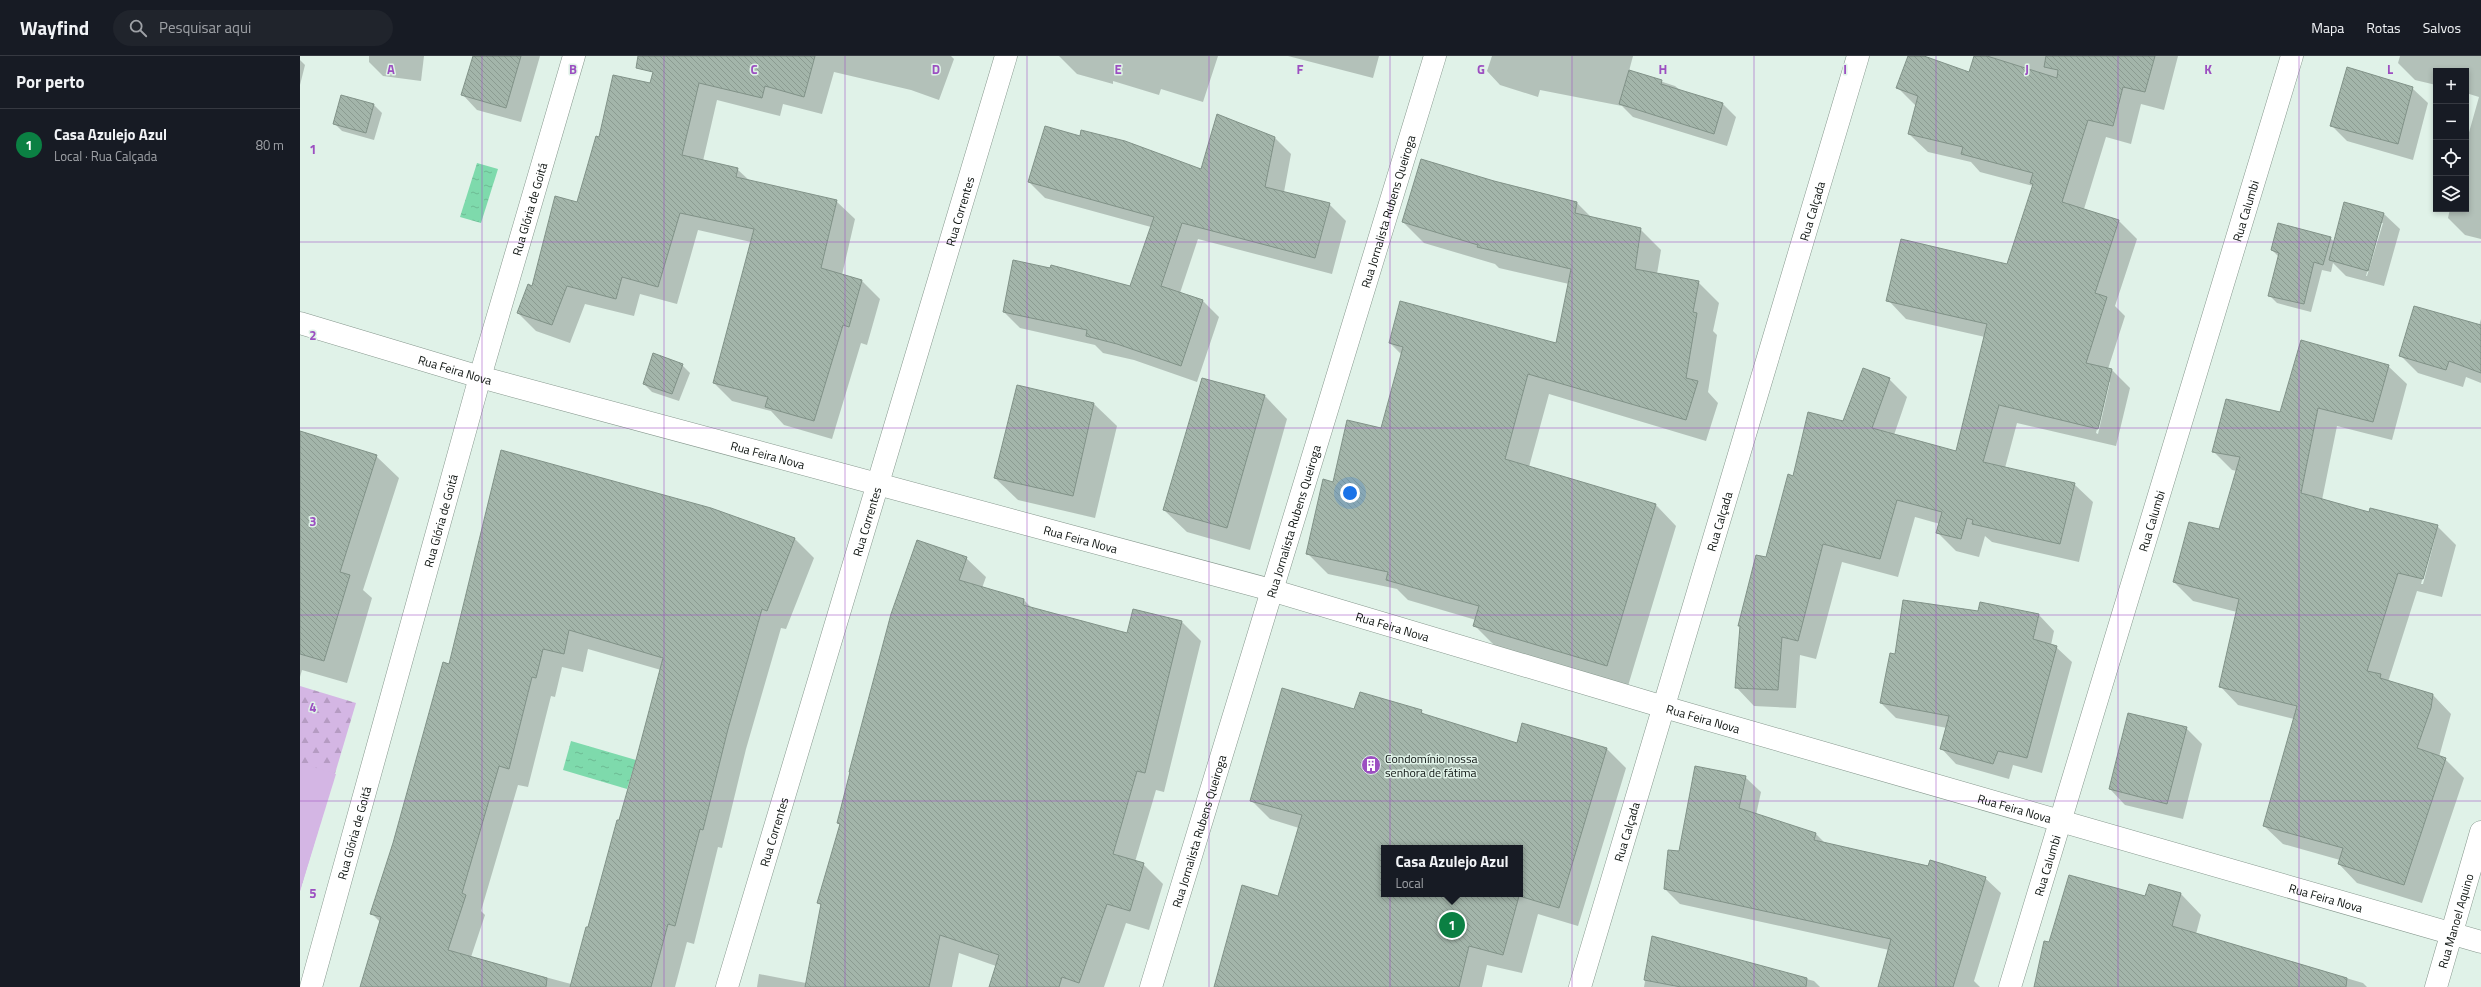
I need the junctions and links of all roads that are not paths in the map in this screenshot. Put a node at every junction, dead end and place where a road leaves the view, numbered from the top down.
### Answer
1 (574, 56) edge
2 (1006, 56) edge
3 (1435, 56) edge
4 (1858, 56) edge
5 (2292, 56) edge
6 (300, 323) edge
7 (480, 377) junction
8 (877, 484) junction
9 (1271, 590) junction
10 (1664, 707) junction
11 (2061, 820) junction
12 (2481, 832) edge
13 (2451, 934) junction
14 (2481, 942) edge
15 (311, 987) edge
16 (727, 987) edge
17 (1151, 987) edge
18 (1580, 987) edge
19 (2010, 987) edge
20 (2436, 987) edge

1 - 7 street, Rua Glória de Goitá
2 - 8 street, Rua Correntes
3 - 9 street, Rua Jornalista Rubens Queiroga
4 - 10 street, Rua Calçada
5 - 11 street, Rua Calumbi
6 - 7 street, Rua Feira Nova
7 - 8 street, Rua Feira Nova
7 - 15 street, Rua Glória de Goitá
8 - 9 street, Rua Feira Nova
8 - 16 street, Rua Correntes
9 - 10 street, Rua Feira Nova
9 - 17 street, Rua Jornalista Rubens Queiroga
10 - 11 street, Rua Feira Nova
10 - 18 street, Rua Calçada
11 - 13 street, Rua Feira Nova
11 - 19 street, Rua Calumbi
12 - 13 street, Rua Manoel Aquino
13 - 14 street, Rua Feira Nova
13 - 20 street, Rua Manoel Aquino

